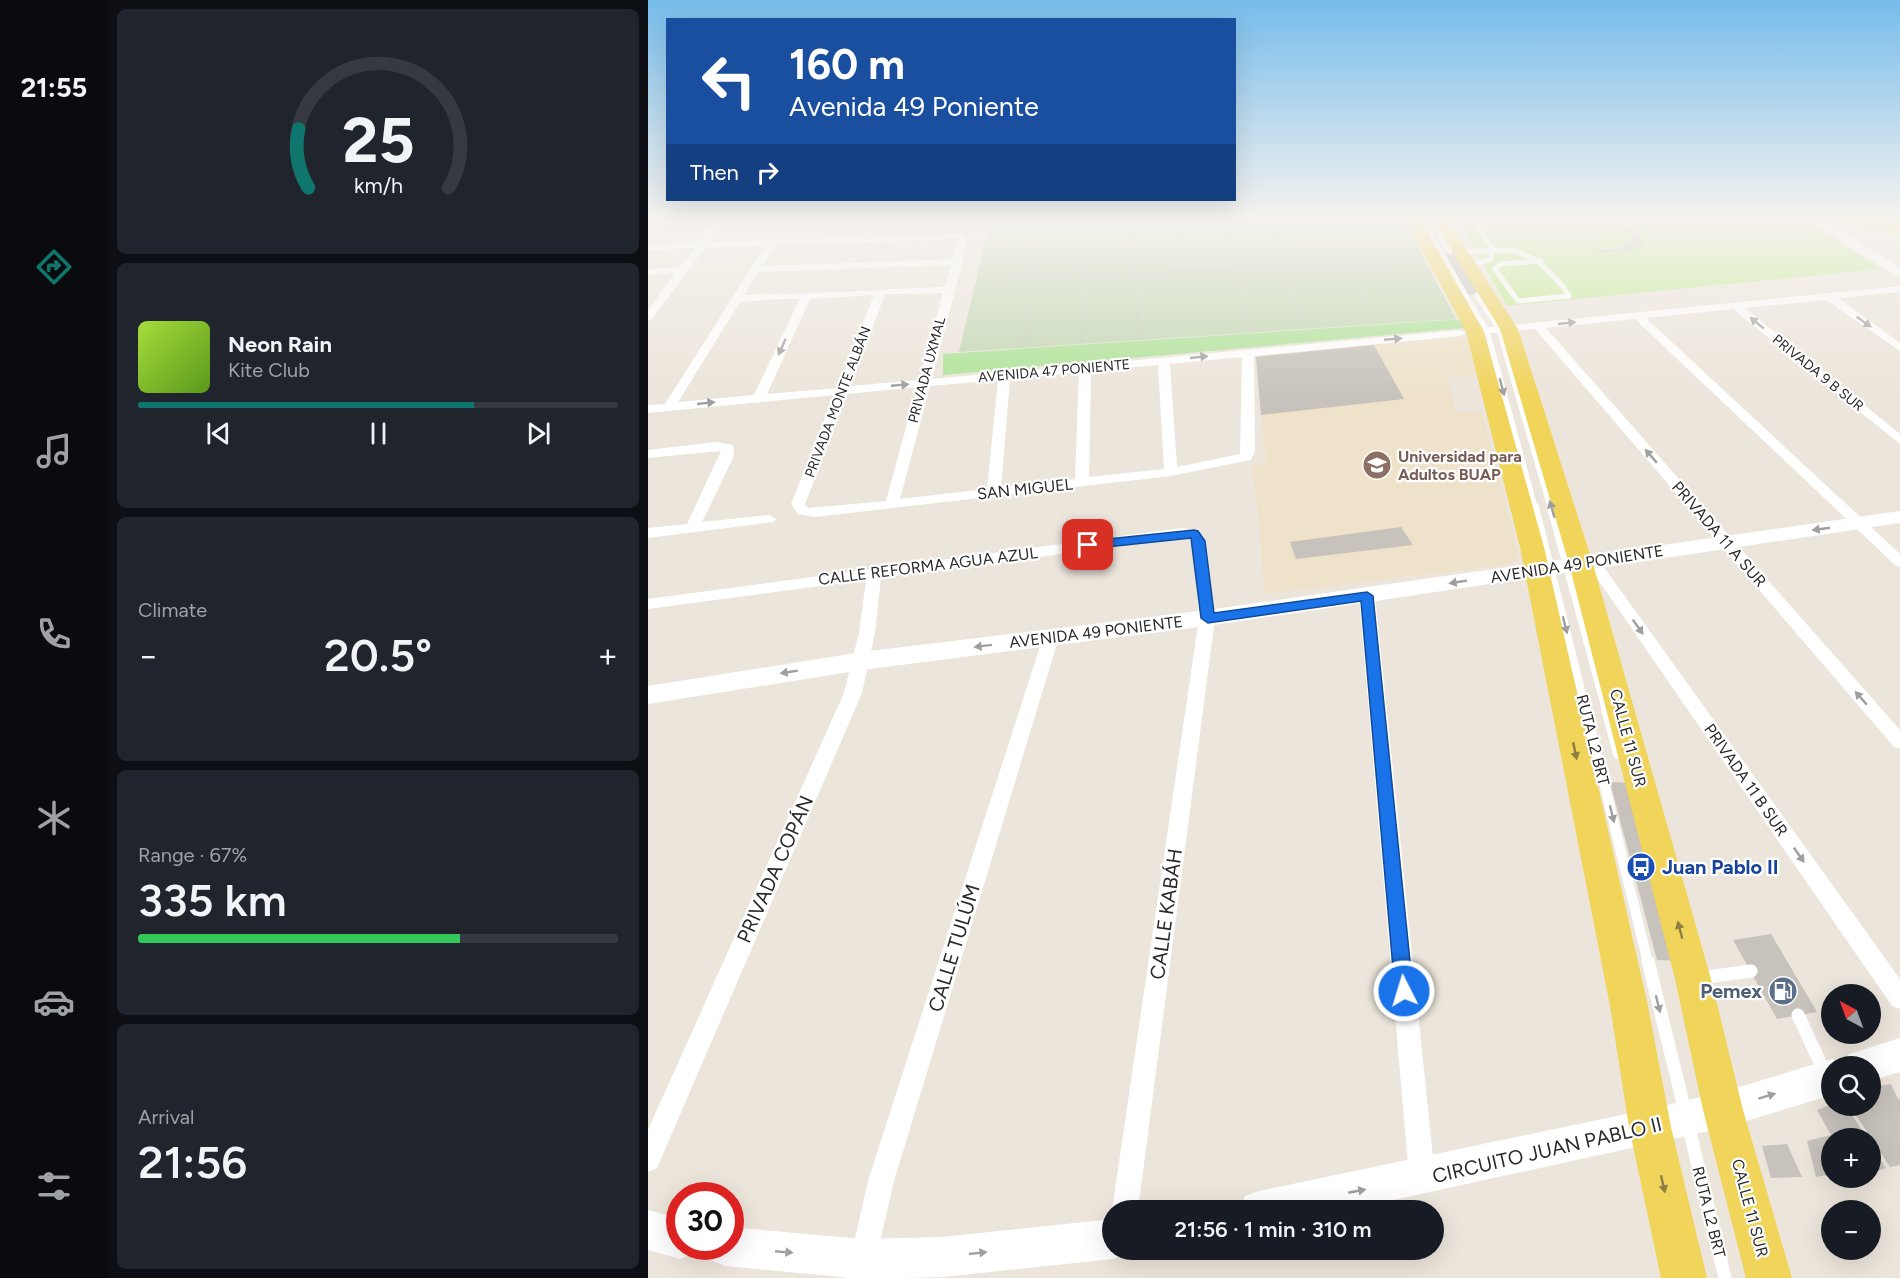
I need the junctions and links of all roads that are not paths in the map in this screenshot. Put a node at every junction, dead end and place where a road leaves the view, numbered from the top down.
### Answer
1 (679, 277) edge
2 (750, 277) edge
3 (951, 277) edge
4 (1449, 277) edge
5 (1453, 277) edge
6 (1467, 277) edge
7 (1501, 277) edge
8 (1554, 277) edge
9 (1900, 289) edge
10 (948, 290) junction
11 (912, 291) joint
12 (882, 292) junction
13 (1477, 295) dead end
14 (806, 296) junction
15 (1828, 296) junction
16 (768, 297) joint
17 (735, 299) junction
18 (660, 302) junction
19 (648, 303) edge
20 (1736, 306) junction
21 (1638, 315) junction
22 (648, 317) edge
23 (1538, 326) junction
24 (1484, 331) junction
25 (1900, 348) edge
26 (1248, 352) junction
27 (1164, 360) junction
28 (1085, 368) junction
29 (1004, 375) junction
30 (924, 383) junction
31 (841, 390) junction
32 (759, 398) junction
33 (669, 407) junction
34 (648, 409) edge
35 (1900, 440) edge
36 (648, 454) edge
37 (1171, 472) junction
38 (1082, 482) junction
39 (994, 492) junction
40 (892, 504) junction
41 (803, 511) joint
42 (1900, 518) edge
43 (769, 519) dead end
44 (1859, 523) junction
45 (693, 526) junction
46 (648, 533) edge
47 (1725, 542) junction
48 (1900, 562) edge
49 (1566, 566) junction
50 (874, 572) junction
51 (1367, 596) junction
52 (648, 604) edge
53 (1607, 604) junction
54 (1208, 618) junction
55 (1051, 637) junction
56 (862, 661) junction
57 (648, 694) edge
58 (1900, 742) edge
59 (1619, 760) dead end
60 (1750, 971) dead end
61 (1693, 979) junction
62 (1900, 998) edge
63 (1798, 1016) dead end
64 (1821, 1061) edge
65 (1821, 1081) edge
66 (1698, 1116) junction
67 (648, 1159) edge
68 (1422, 1177) junction
69 (1126, 1200) edge
70 (1308, 1200) edge
71 (648, 1230) edge
72 (666, 1235) edge
73 (1102, 1240) edge
74 (744, 1249) edge
75 (861, 1269) edge
76 (1683, 1278) edge
77 (1725, 1278) edge
78 (1769, 1278) edge

1 - 18 street
2 - 17 street
3 - 10 street, PRIVADA UXMAL
4 - 24 main road, CALLE 11 SUR
5 - 24 lane
6 - 24 main road, CALLE 11 SUR
7 - 8 lane
9 - 15 street, AVENIDA 47 PONIENTE
10 - 11 street
10 - 30 street, PRIVADA UXMAL
11 - 12 lane
12 - 14 street
12 - 31 street, PRIVADA MONTE ALBÁN
13 - 24 lane
14 - 16 lane
14 -> 32 street
15 - 20 street, AVENIDA 47 PONIENTE
15 -> 25 street
16 - 17 street
17 - 33 street
18 - 19 street
18 - 22 street
20 - 21 street, AVENIDA 47 PONIENTE
35 -> 20 street, PRIVADA 9 B SUR
23 -> 21 street, AVENIDA 47 PONIENTE
21 - 44 street
23 - 24 street, AVENIDA 47 PONIENTE
47 -> 23 street, PRIVADA 11 A SUR
26 -> 24 street, AVENIDA 47 PONIENTE
49 -> 24 main road, CALLE 11 SUR
24 -> 49 main road, CALLE 11 SUR
27 -> 26 street, AVENIDA 47 PONIENTE
26 - 37 street, SAN MIGUEL
27 - 28 street, AVENIDA 47 PONIENTE
27 - 37 street
28 - 29 street, AVENIDA 47 PONIENTE
28 - 38 street
29 - 30 street, AVENIDA 47 PONIENTE
29 - 39 street
31 -> 30 street, AVENIDA 47 PONIENTE
30 - 40 street, PRIVADA UXMAL
31 - 32 street, AVENIDA 47 PONIENTE
31 - 41 street, PRIVADA MONTE ALBÁN
33 -> 32 street, AVENIDA 47 PONIENTE
33 - 34 street, AVENIDA 47 PONIENTE
36 - 45 street
37 - 38 street, SAN MIGUEL
38 - 39 street, SAN MIGUEL
39 - 40 street, SAN MIGUEL
40 - 41 street, SAN MIGUEL
42 - 44 main road, AVENIDA 49 PONIENTE
43 - 45 street
44 -> 47 main road, AVENIDA 49 PONIENTE
44 - 48 street
45 - 46 street
47 - 49 main road, AVENIDA 49 PONIENTE
58 -> 47 street, PRIVADA 11 A SUR
49 -> 51 main road, AVENIDA 49 PONIENTE
49 - 53 main road, CALLE 11 SUR
49 - 59 lane, RUTA L2 BRT
49 -> 66 main road, CALLE 11 SUR
50 - 52 street, CALLE REFORMA AGUA AZUL
50 - 54 street, CALLE REFORMA AGUA AZUL
50 - 56 street, PRIVADA COPÁN
51 - 54 main road, AVENIDA 49 PONIENTE
51 - 68 street
61 -> 53 main road, CALLE 11 SUR
53 -> 62 street, PRIVADA 11 B SUR
54 - 55 main road, AVENIDA 49 PONIENTE
54 - 69 street, CALLE KABÁH
55 -> 56 main road, AVENIDA 49 PONIENTE
55 - 75 street, CALLE TULÚM
56 -> 57 main road, AVENIDA 49 PONIENTE
56 - 67 street, PRIVADA COPÁN
60 - 61 lane
61 - 66 main road, CALLE 11 SUR
63 - 64 lane
66 -> 65 main road, CIRCUITO JUAN PABLO II
66 - 68 main road, CIRCUITO JUAN PABLO II
66 -> 76 main road, CALLE 11 SUR
66 - 77 lane, RUTA L2 BRT
66 - 78 main road, CALLE 11 SUR
70 -> 68 main road, CIRCUITO JUAN PABLO II
71 - 72 main road
75 -> 73 main road
74 -> 75 main road

